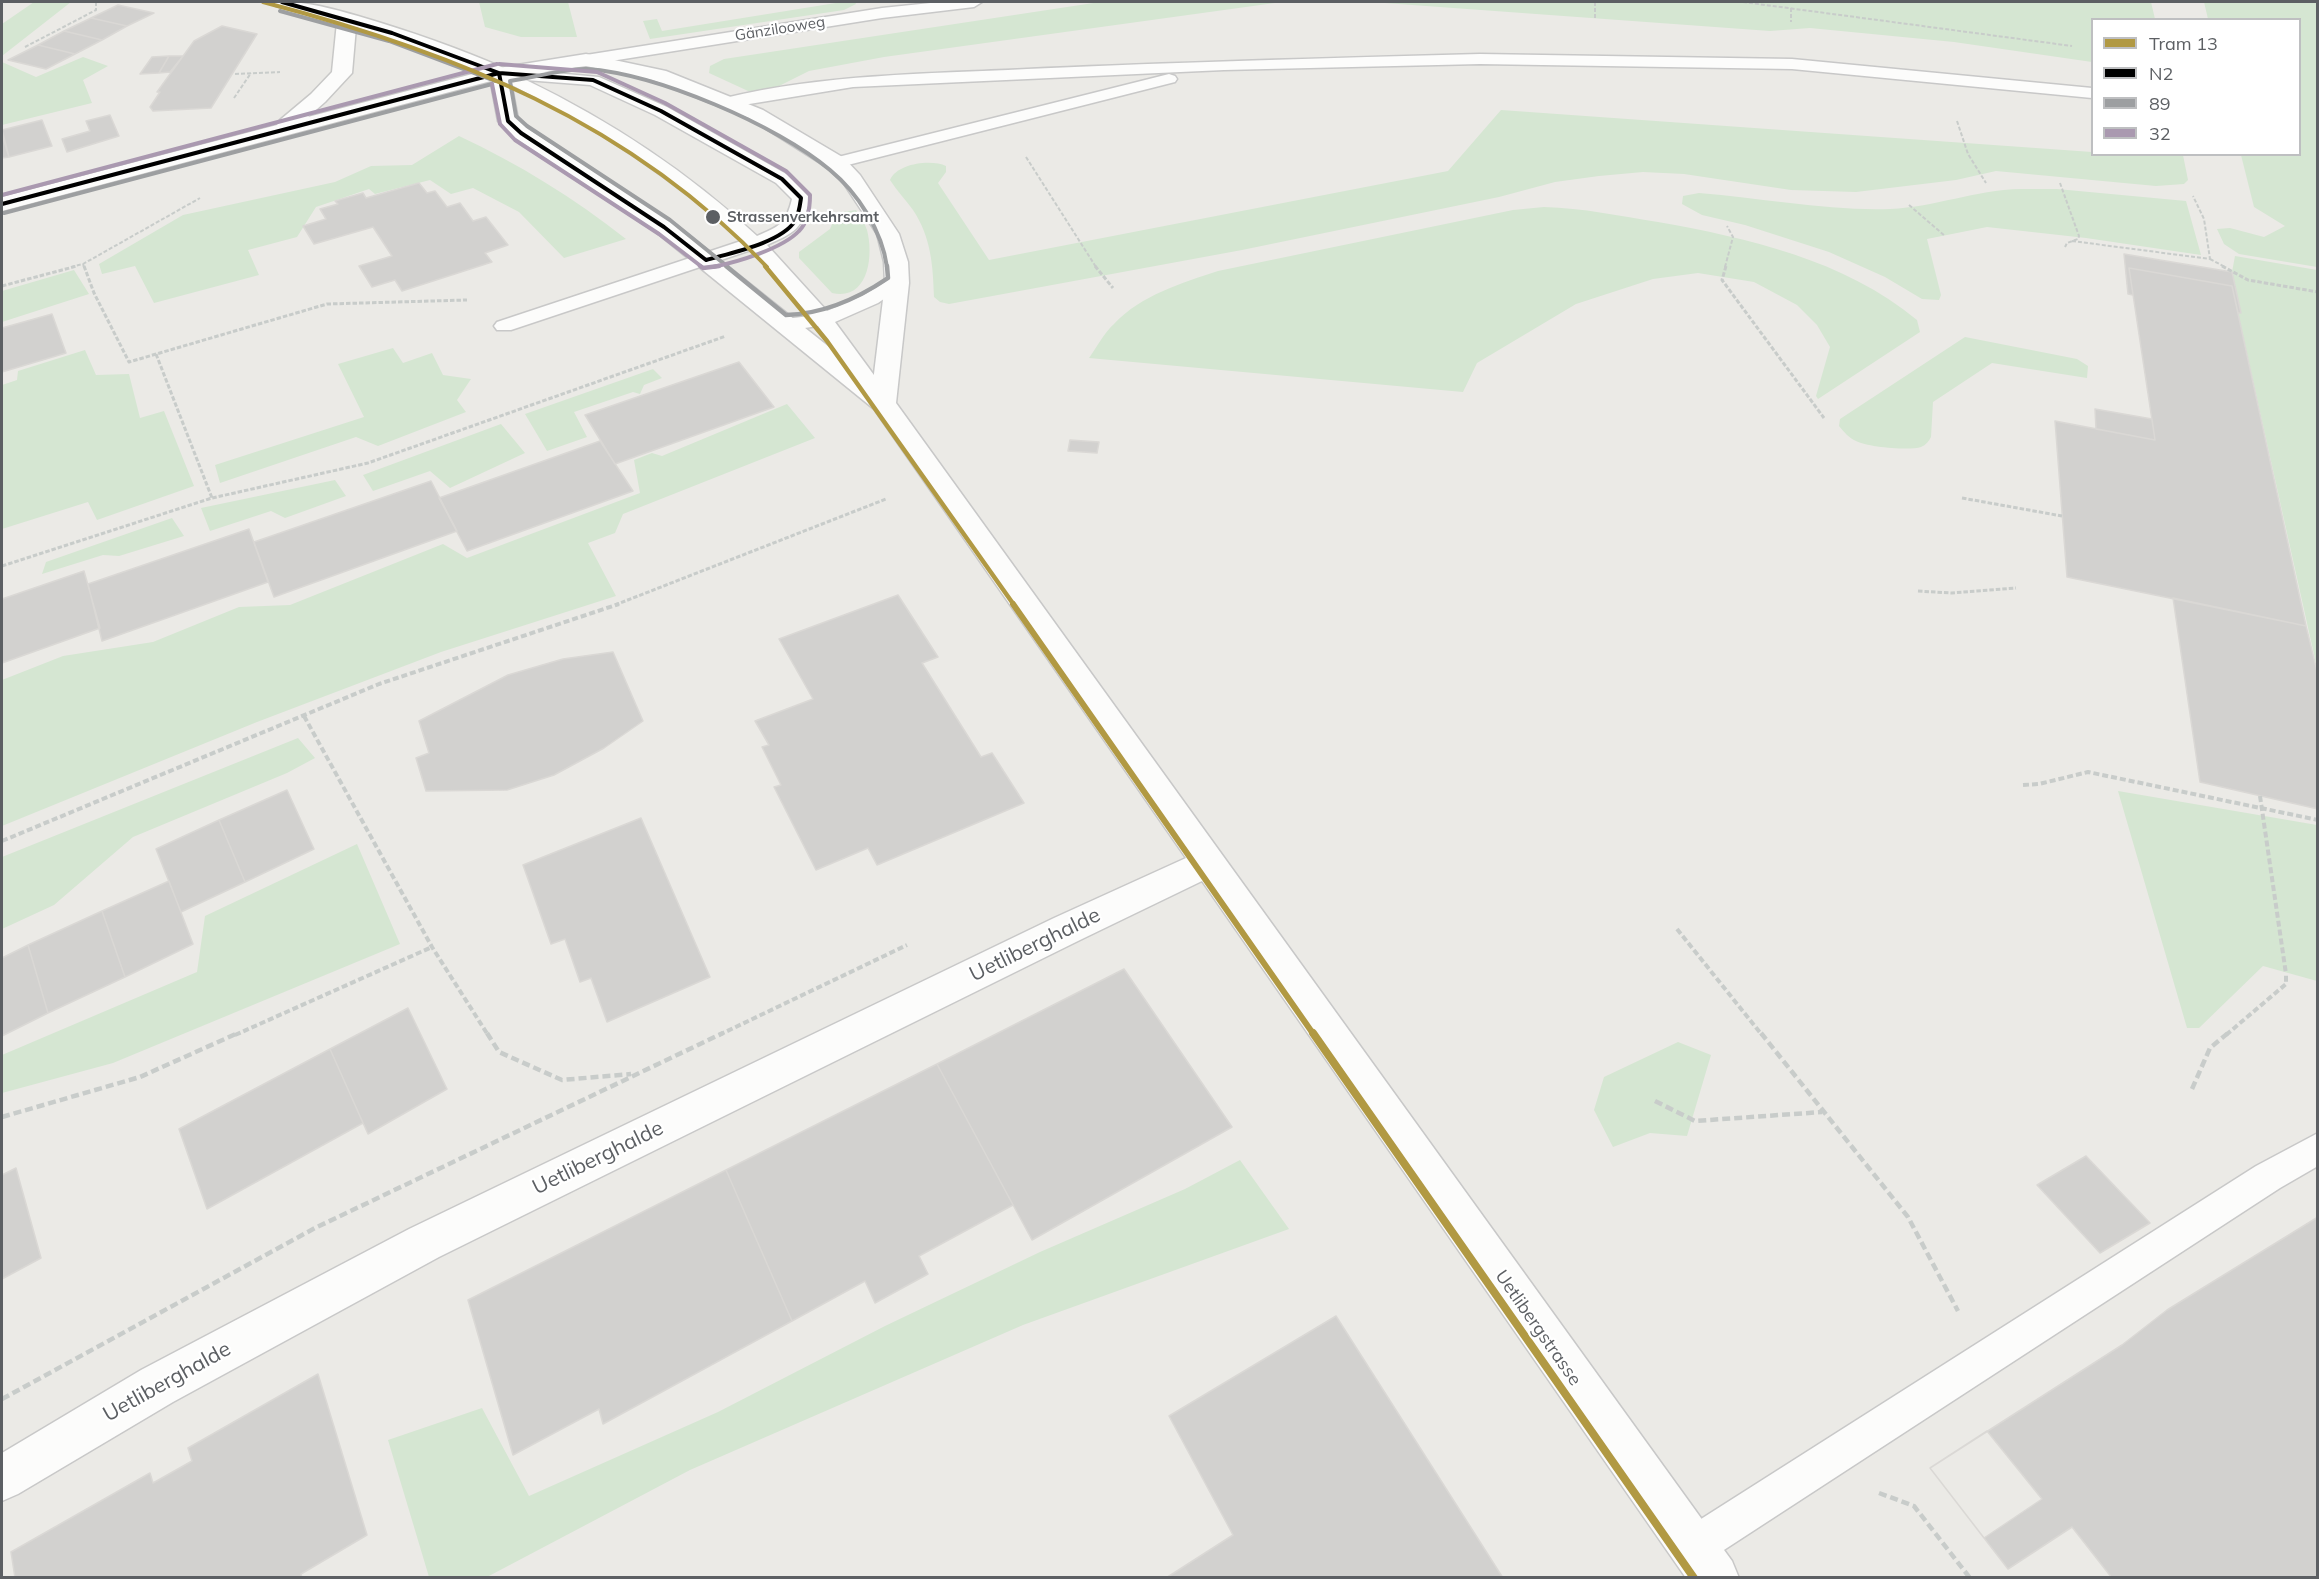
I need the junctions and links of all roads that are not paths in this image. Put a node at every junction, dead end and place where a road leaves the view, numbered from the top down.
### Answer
1 (282, 2) edge
2 (974, 2) edge
3 (945, 4) edge
4 (347, 18) junction
5 (586, 60) junction
6 (1224, 65) junction
7 (499, 73) junction
8 (2091, 93) edge
9 (731, 102) junction
10 (279, 131) junction
11 (836, 164) junction
12 (2, 204) edge
13 (755, 243) junction
14 (706, 260) junction
15 (897, 283) junction
16 (822, 319) junction
17 (783, 324) junction
18 (504, 326) dead end
19 (883, 403) junction
20 (1208, 863) junction
21 (2318, 1148) edge
22 (2, 1478) edge
23 (1704, 1562) edge

1 - 4 street, Uetlibergstrasse
2 - 3 lane, Gänzilooweg
3 - 5 lane, Gänzilooweg
4 - 7 street, Uetlibergstrasse
4 - 10 street
5 - 7 street
5 - 9 street
6 - 8 lane
6 - 9 lane
6 - 11 lane
7 - 10 street
7 - 13 lane, Uetlibergstrasse
7 - 13 lane
7 - 14 street, Uetlibergstrasse
9 - 11 street
10 - 12 street
11 - 15 street
13 - 14 lane
13 - 16 lane, Uetlibergstrasse
14 - 17 street, Uetlibergstrasse
14 - 18 lane
15 - 16 lane
15 - 19 street
16 - 17 lane
16 - 19 lane, Uetlibergstrasse
17 - 19 street, Uetlibergstrasse
19 - 20 street, Uetlibergstrasse
20 - 22 street, Uetliberghalde
20 - 23 street, Uetlibergstrasse
21 - 23 lane

